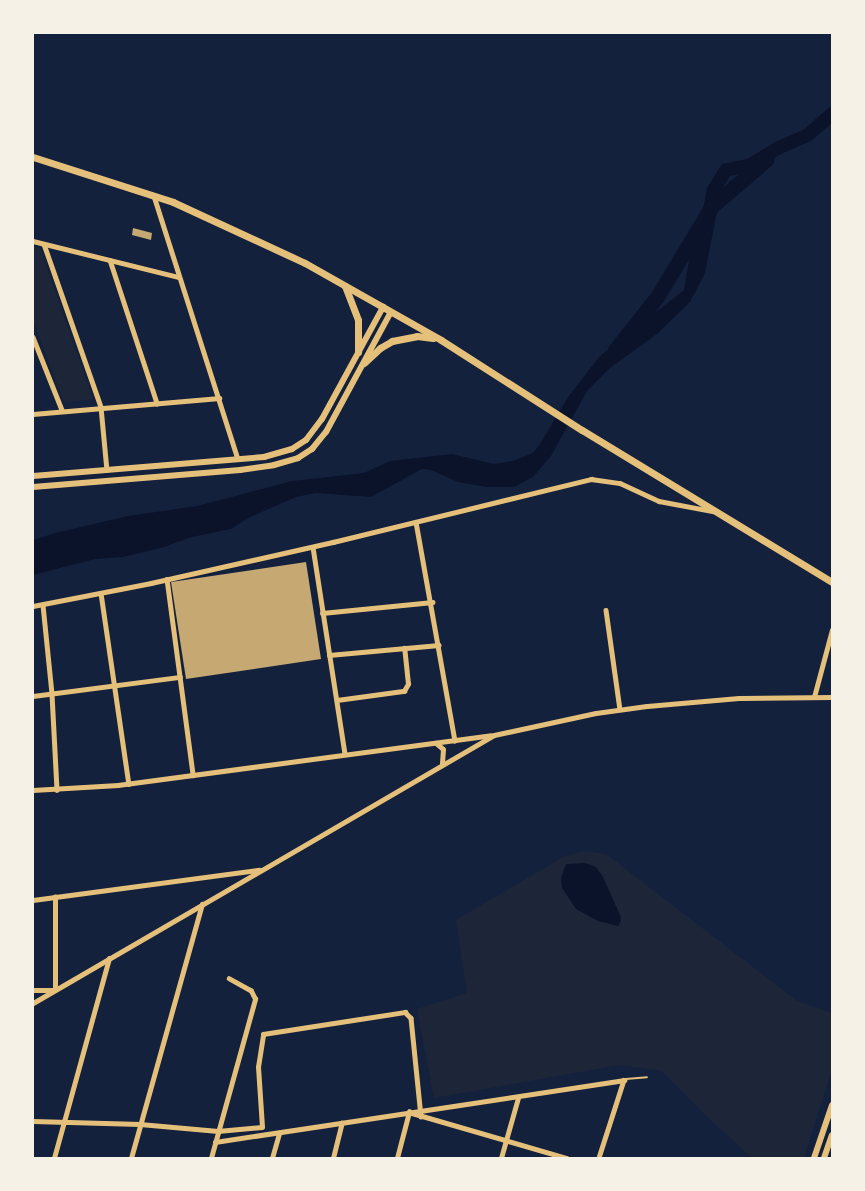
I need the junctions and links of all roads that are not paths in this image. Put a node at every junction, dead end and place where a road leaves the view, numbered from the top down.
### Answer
1 (33, 157) edge
2 (154, 195) junction
3 (33, 240) edge
4 (44, 244) junction
5 (110, 260) junction
6 (178, 277) junction
7 (343, 284) junction
8 (383, 307) junction
9 (392, 312) junction
10 (33, 337) edge
11 (441, 340) junction
12 (358, 352) junction
13 (364, 363) junction
14 (219, 398) junction
15 (157, 403) junction
16 (101, 407) junction
17 (62, 410) junction
18 (33, 414) edge
19 (290, 450) junction
20 (238, 459) junction
21 (293, 460) junction
22 (116, 469) junction
23 (107, 470) junction
24 (33, 476) edge
25 (117, 479) junction
26 (33, 487) edge
27 (717, 511) junction
28 (416, 522) junction
29 (313, 547) junction
30 (167, 579) junction
31 (832, 582) edge
32 (102, 593) junction
33 (432, 602) junction
34 (43, 605) junction
35 (33, 606) edge
36 (606, 610) dead end
37 (322, 613) junction
38 (832, 630) edge
39 (439, 645) junction
40 (404, 648) junction
41 (329, 655) junction
42 (180, 677) junction
43 (115, 685) junction
44 (52, 694) junction
45 (33, 696) edge
46 (814, 697) junction
47 (832, 697) edge
48 (337, 700) junction
49 (620, 709) junction
50 (494, 735) junction
51 (455, 741) junction
52 (436, 743) junction
53 (345, 753) junction
54 (441, 765) junction
55 (193, 775) junction
56 (129, 784) junction
57 (33, 790) edge
58 (57, 790) junction
59 (261, 870) junction
60 (55, 897) junction
61 (33, 900) edge
62 (202, 904) junction
63 (109, 958) junction
64 (229, 979) dead end
65 (33, 990) edge
66 (55, 990) junction
67 (33, 1003) edge
68 (647, 1077) dead end
69 (624, 1080) junction
70 (518, 1098) junction
71 (832, 1105) edge
72 (410, 1112) junction
73 (422, 1113) junction
74 (33, 1121) edge
75 (63, 1121) junction
76 (342, 1123) junction
77 (140, 1124) junction
78 (218, 1131) junction
79 (279, 1133) junction
80 (832, 1135) edge
81 (215, 1142) junction
82 (506, 1142) junction
83 (54, 1158) edge
84 (131, 1158) edge
85 (211, 1158) edge
86 (272, 1158) edge
87 (333, 1158) edge
88 (397, 1158) edge
89 (501, 1158) edge
90 (567, 1158) edge
91 (599, 1158) edge
92 (813, 1158) edge
93 (824, 1158) edge

1 - 2 main road
2 - 6 street
2 - 7 main road
3 - 4 street
4 - 5 street
4 - 16 street
5 - 6 street
5 - 15 street
6 - 14 street
7 - 8 main road
7 - 12 main road
8 - 9 main road
8 - 12 main road
9 - 11 main road
9 - 13 main road
10 - 17 street
11 - 13 main road
11 - 27 main road
12 - 19 main road
13 - 21 main road
14 - 15 street
14 - 20 street
15 - 16 street
16 - 17 street
16 - 23 street
17 - 18 street
19 - 20 main road
19 - 21 main road
20 - 22 main road
21 - 25 main road
22 - 23 main road
22 - 25 main road
23 - 24 main road
25 - 26 main road
27 - 28 street
27 - 31 main road
28 - 29 street
28 - 33 street
29 - 30 street
29 - 37 street
30 - 32 street
30 - 42 street
32 - 34 street
32 - 43 street
33 - 37 street
33 - 39 street
34 - 35 street
34 - 44 street
36 - 49 street
37 - 41 street
38 - 46 street
39 - 40 street
39 - 51 street
40 - 41 street
40 - 48 street
41 - 48 street
42 - 43 street
42 - 55 street
43 - 44 street
43 - 56 street
44 - 45 street
44 - 58 street
46 - 47 street
46 - 49 street
48 - 53 street
49 - 50 street
50 - 51 street
50 - 54 street
51 - 52 street
52 - 53 street
52 - 54 street
53 - 55 street
54 - 59 street
55 - 56 street
56 - 58 street
57 - 58 street
59 - 60 street
59 - 62 street
60 - 61 street
60 - 66 street
62 - 63 street
62 - 77 street
63 - 66 street
63 - 75 street
64 - 78 street
65 - 66 street
66 - 67 street
68 - 69 lane
69 - 70 street
69 - 91 street
70 - 73 street
70 - 82 street
71 - 92 main road
72 - 73 street
72 - 76 street
72 - 88 street
73 - 78 street
73 - 82 street
74 - 75 street
75 - 77 street
75 - 83 street
76 - 79 street
76 - 87 street
77 - 78 street
77 - 84 street
78 - 81 street
79 - 81 street
79 - 86 street
80 - 93 main road
81 - 85 street
82 - 89 street
82 - 90 street

